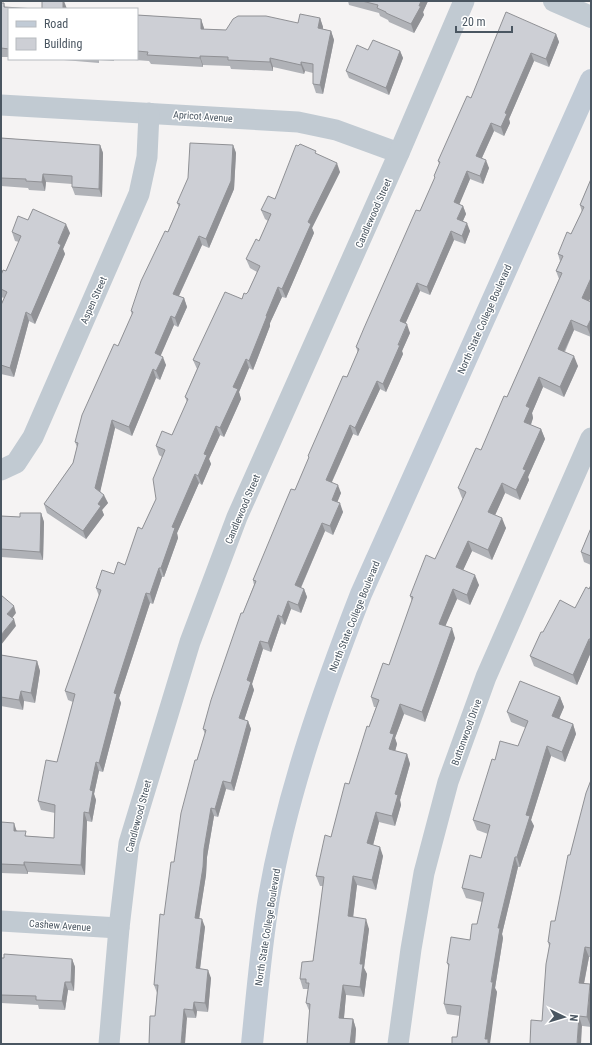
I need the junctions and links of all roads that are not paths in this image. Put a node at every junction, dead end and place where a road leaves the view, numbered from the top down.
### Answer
1 (464, 1) edge
2 (554, 1) edge
3 (591, 17) edge
4 (591, 80) edge
5 (1, 105) edge
6 (150, 112) junction
7 (399, 153) junction
8 (591, 438) edge
9 (1, 470) edge
10 (1, 921) edge
11 (119, 928) junction
12 (109, 1044) edge
13 (252, 1044) edge
14 (398, 1044) edge

1 - 7 street, Candlewood Street
2 - 3 street
4 - 13 main road, North State College Boulevard
5 - 6 street, Apricot Avenue
6 - 7 street, Apricot Avenue
6 - 9 street, Aspen Street
7 - 11 street, Candlewood Street
8 - 14 street, Buttonwood Drive
10 - 11 street, Cashew Avenue
11 - 12 street, Candlewood Street

